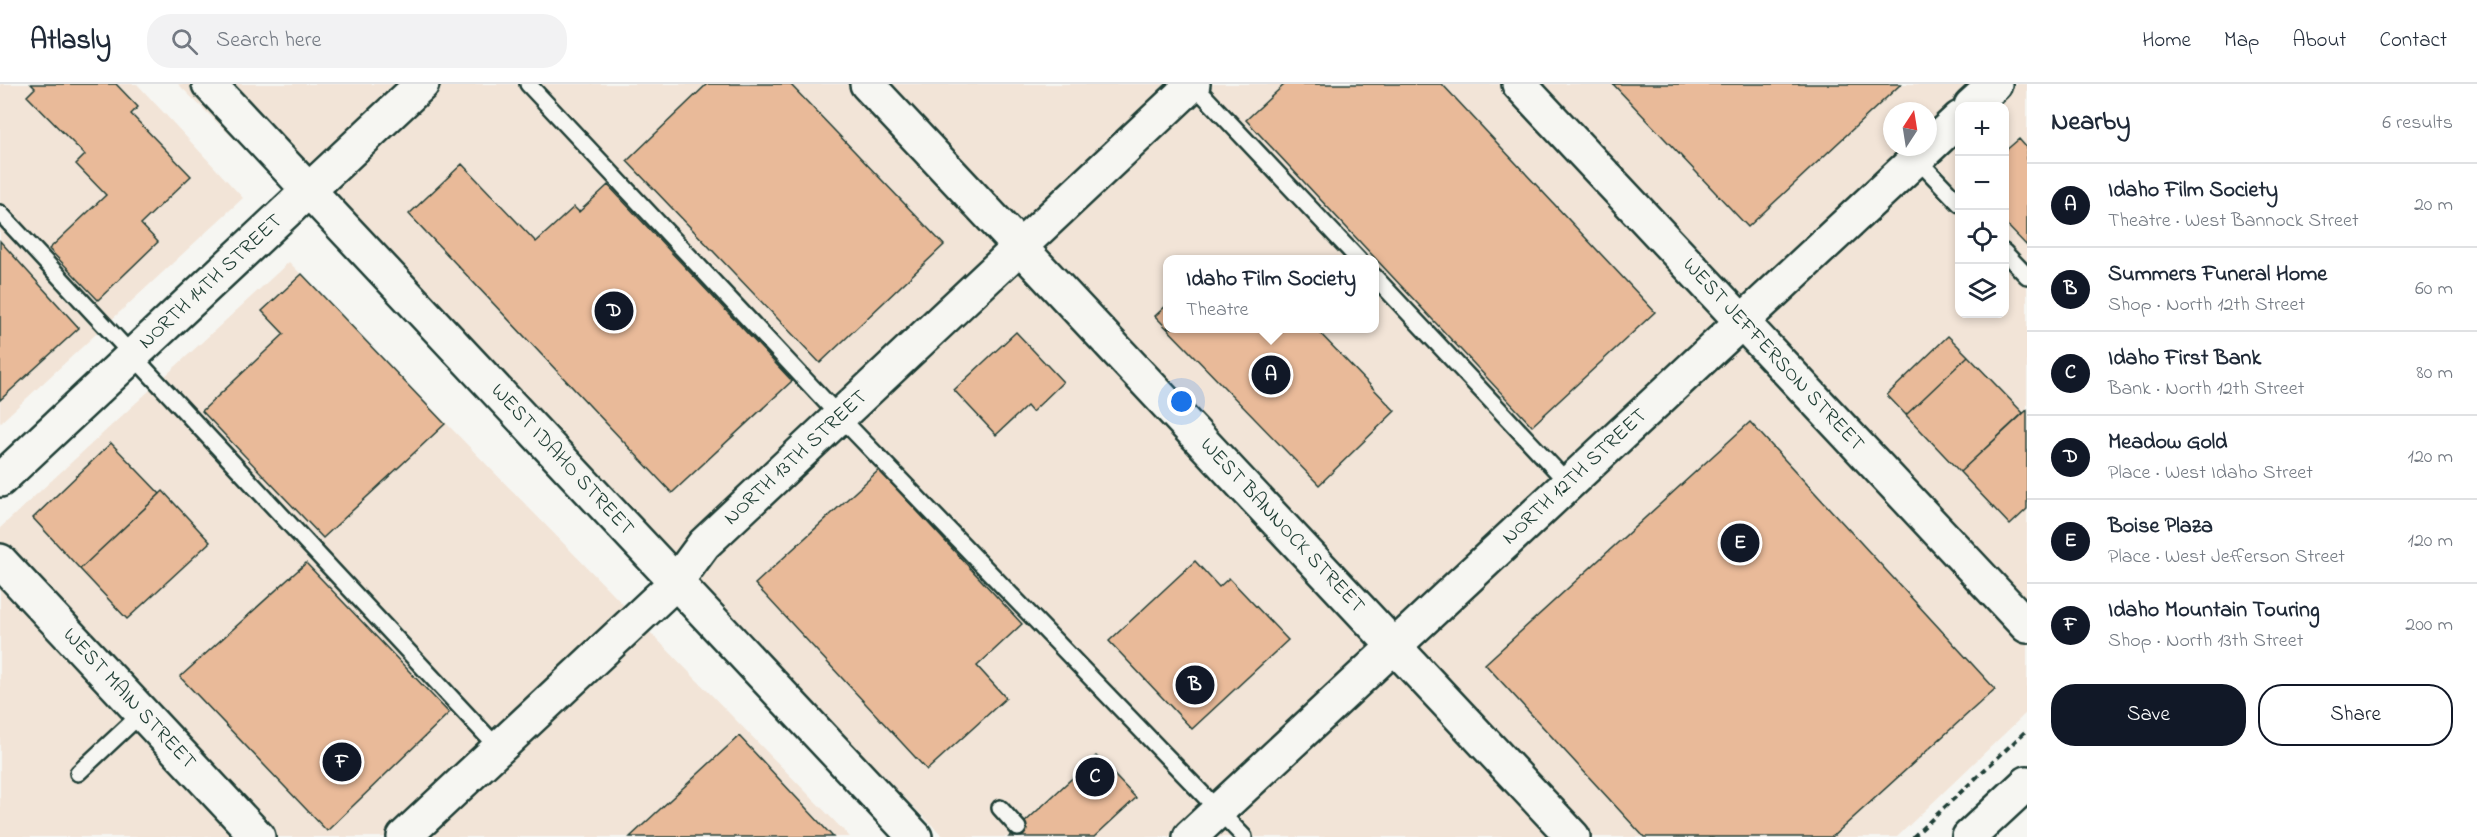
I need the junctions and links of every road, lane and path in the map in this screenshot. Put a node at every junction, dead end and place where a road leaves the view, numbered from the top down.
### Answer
1 (209, 84) edge
2 (422, 84) edge
3 (528, 84) edge
4 (867, 84) edge
5 (1193, 84) edge
6 (1519, 84) edge
7 (1995, 84) edge
8 (1975, 102) edge
9 (1955, 122) edge
10 (1916, 158) junction
11 (310, 190) junction
12 (1955, 200) edge
13 (0, 213) edge
14 (1020, 246) junction
15 (1354, 255) edge
16 (2009, 257) edge
17 (2027, 276) edge
18 (1379, 281) edge
19 (1742, 322) junction
20 (134, 355) junction
21 (840, 417) junction
22 (0, 480) edge
23 (1568, 483) junction
24 (0, 561) edge
25 (676, 582) junction
26 (2027, 626) edge
27 (1395, 646) junction
28 (142, 713) junction
29 (2027, 730) edge
30 (499, 749) junction
31 (78, 773) dead end
32 (2027, 783) edge
33 (1000, 808) dead end
34 (1219, 810) junction
35 (1018, 828) dead end
36 (258, 837) edge
37 (404, 837) edge
38 (915, 837) edge
39 (1190, 837) edge
40 (1244, 837) edge
41 (1573, 837) edge
42 (1913, 837) edge
43 (1969, 837) edge

1 - 11 street, WEST IDAHO STREET
2 - 11 street, NORTH 14TH STREET
3 - 21 lane
4 - 14 street, WEST BANNOCK STREET
5 - 14 street, NORTH 13TH STREET
5 - 15 lane
6 - 19 street, WEST JEFFERSON STREET
7 - 8 street
9 - 10 street, NORTH 12TH STREET
10 - 12 lane
10 - 19 street, NORTH 12TH STREET
11 - 20 street, NORTH 14TH STREET
11 - 25 street, WEST IDAHO STREET
13 - 20 lane
14 - 21 street, NORTH 13TH STREET
14 - 27 street, WEST BANNOCK STREET
16 - 17 lane
18 - 23 lane
19 - 23 street, NORTH 12TH STREET
19 - 26 street, WEST JEFFERSON STREET
20 - 22 street, NORTH 14TH STREET
20 - 30 lane
21 - 25 street, NORTH 13TH STREET
21 - 34 lane
23 - 27 street, NORTH 12TH STREET
24 - 28 street, WEST MAIN STREET
25 - 30 street, NORTH 13TH STREET
25 - 38 street, WEST IDAHO STREET
27 - 34 street, NORTH 12TH STREET
27 - 41 street, WEST BANNOCK STREET
28 - 31 lane
28 - 36 street, WEST MAIN STREET
29 - 42 path
30 - 37 street, NORTH 13TH STREET
32 - 43 street
33 - 35 lane
34 - 39 street, NORTH 12TH STREET
34 - 40 lane

